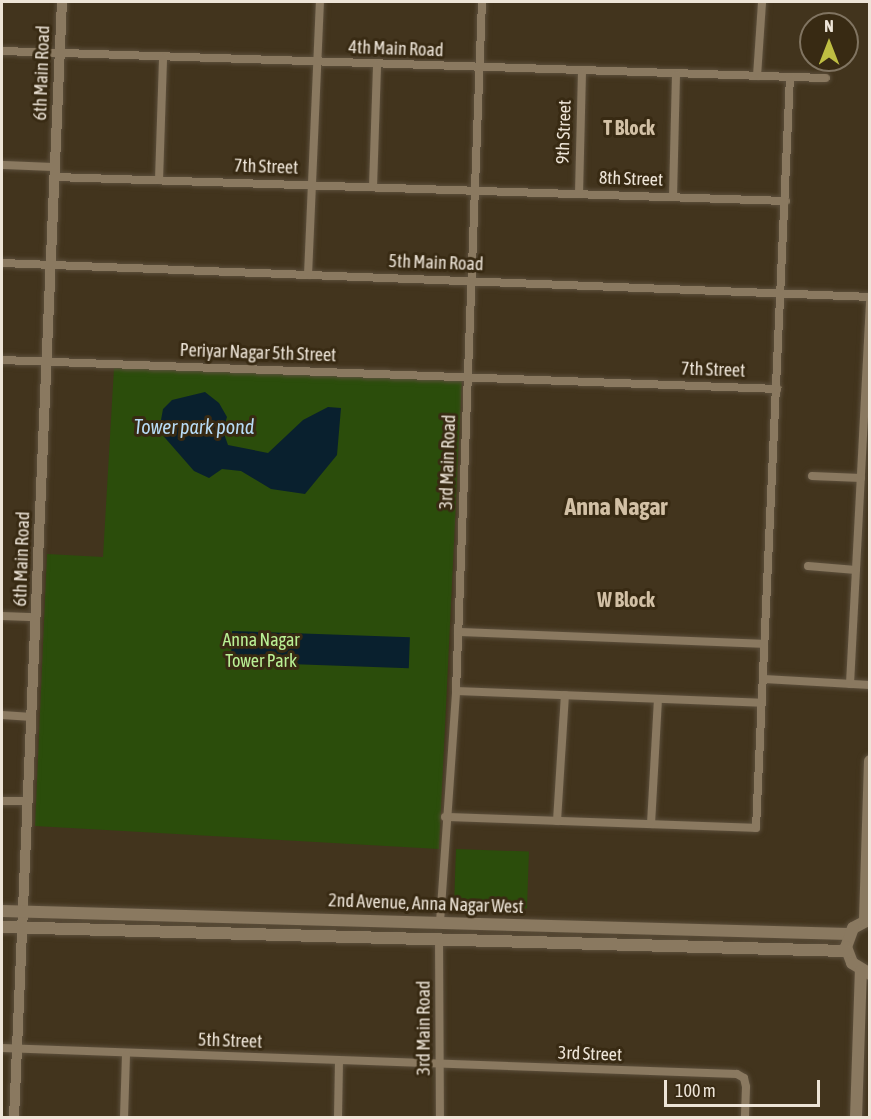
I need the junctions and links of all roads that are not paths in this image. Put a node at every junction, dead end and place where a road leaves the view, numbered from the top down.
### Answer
1 (62, 2) edge
2 (320, 2) edge
3 (482, 2) edge
4 (762, 2) edge
5 (2, 51) edge
6 (59, 53) junction
7 (163, 57) junction
8 (316, 62) junction
9 (377, 64) junction
10 (478, 68) junction
11 (582, 72) junction
12 (676, 75) junction
13 (757, 76) junction
14 (790, 77) junction
15 (826, 78) dead end
16 (2, 165) edge
17 (55, 172) junction
18 (159, 180) junction
19 (313, 185) junction
20 (373, 187) junction
21 (475, 190) junction
22 (579, 194) junction
23 (673, 197) junction
24 (786, 201) junction
25 (2, 263) edge
26 (51, 265) junction
27 (308, 275) junction
28 (472, 281) junction
29 (782, 293) junction
30 (870, 297) edge
31 (870, 302) edge
32 (2, 360) edge
33 (47, 362) junction
34 (468, 377) junction
35 (777, 388) junction
36 (812, 476) dead end
37 (861, 478) junction
38 (808, 566) dead end
39 (856, 570) junction
40 (2, 616) edge
41 (36, 617) junction
42 (458, 632) junction
43 (764, 645) junction
44 (764, 679) junction
45 (850, 684) junction
46 (870, 685) edge
47 (456, 691) junction
48 (564, 696) junction
49 (658, 699) junction
50 (762, 703) junction
51 (2, 715) edge
52 (32, 717) junction
53 (870, 761) edge
54 (2, 801) edge
55 (28, 801) junction
56 (445, 817) junction
57 (557, 821) junction
58 (651, 824) junction
59 (2, 911) edge
60 (23, 912) junction
61 (867, 920) edge
62 (440, 922) junction
63 (2, 927) edge
64 (22, 928) junction
65 (849, 934) junction
66 (439, 937) junction
67 (847, 951) junction
68 (865, 978) edge
69 (2, 1048) edge
70 (17, 1049) junction
71 (126, 1054) junction
72 (339, 1062) junction
73 (441, 1066) junction
74 (14, 1118) edge
75 (124, 1118) edge
76 (338, 1118) edge
77 (440, 1118) edge
78 (745, 1118) edge
79 (856, 1118) edge

1 - 6 street, 6th Main Road
2 - 8 street
3 - 10 street, 3rd Main Road
4 - 13 street
5 - 6 street, 4th Main Road
6 - 7 street, 4th Main Road
6 - 17 street, 6th Main Road
7 - 8 street, 4th Main Road
7 - 18 street
8 - 9 street, 4th Main Road
8 - 19 street
9 - 10 street, 4th Main Road
9 - 20 street
10 - 11 street, 4th Main Road
10 - 21 street, 3rd Main Road
11 - 12 street, 4th Main Road
11 - 22 street, 9th Street
12 - 13 street, 4th Main Road
12 - 23 street
13 - 14 street, 4th Main Road
14 - 15 street, 4th Main Road
14 - 24 street
16 - 17 street, 7th Street
17 - 18 street, 7th Street
17 - 26 street, 6th Main Road
18 - 19 street, 7th Street
19 - 20 street, 7th Street
19 - 27 street
20 - 21 street, 7th Street
21 - 22 street, 8th Street
21 - 28 street, 3rd Main Road
22 - 23 street, 8th Street
23 - 24 street, 8th Street
24 - 29 street
25 - 26 street, 5th Main Road
26 - 27 street, 5th Main Road
26 - 33 street, 6th Main Road
27 - 28 street, 5th Main Road
28 - 29 street, 5th Main Road
28 - 34 street, 3rd Main Road
29 - 30 street, 5th Main Road
29 - 35 street
31 - 37 street
32 - 33 street
33 - 34 street, Periyar Nagar 5th Street
33 - 41 street, 6th Main Road
34 - 35 street, 7th Street
34 - 42 street, 3rd Main Road
35 - 43 street
36 - 37 street
37 - 39 street
38 - 39 street
39 - 45 street
40 - 41 street
41 - 52 street, 6th Main Road
42 - 43 street
42 - 47 street, 3rd Main Road
43 - 44 street
44 - 45 street
44 - 50 street
45 - 46 street
47 - 48 street
47 - 56 street, 3rd Main Road
48 - 49 street
48 - 57 street
49 - 50 street
49 - 58 street
50 - 58 street
51 - 52 street
52 - 55 street, 6th Main Road
53 - 61 main road
54 - 55 street
55 - 60 street, 6th Main Road
56 - 57 street
56 - 62 street, 3rd Main Road
57 - 58 street
59 - 60 main road, 2nd Avenue, Anna Nagar West
60 - 62 main road, 2nd Avenue, Anna Nagar West
60 - 64 street, 6th Main Road
61 - 65 main road
62 - 65 main road, 2nd Avenue, Anna Nagar West
63 - 64 main road, 2nd Avenue, Anna Nagar West
64 - 66 main road, 2nd Avenue, Anna Nagar West
64 - 70 street, 6th Main Road
65 - 67 main road
66 - 67 main road, 2nd Avenue, Anna Nagar West
66 - 73 street, 3rd Main Road
67 - 68 main road
68 - 79 main road
69 - 70 street, 5th Street
70 - 71 street, 5th Street
70 - 74 street, 6th Main Road
71 - 72 street, 5th Street
71 - 75 street
72 - 73 street, 5th Street
72 - 76 street
73 - 77 street, 3rd Main Road
73 - 78 street, 3rd Street

